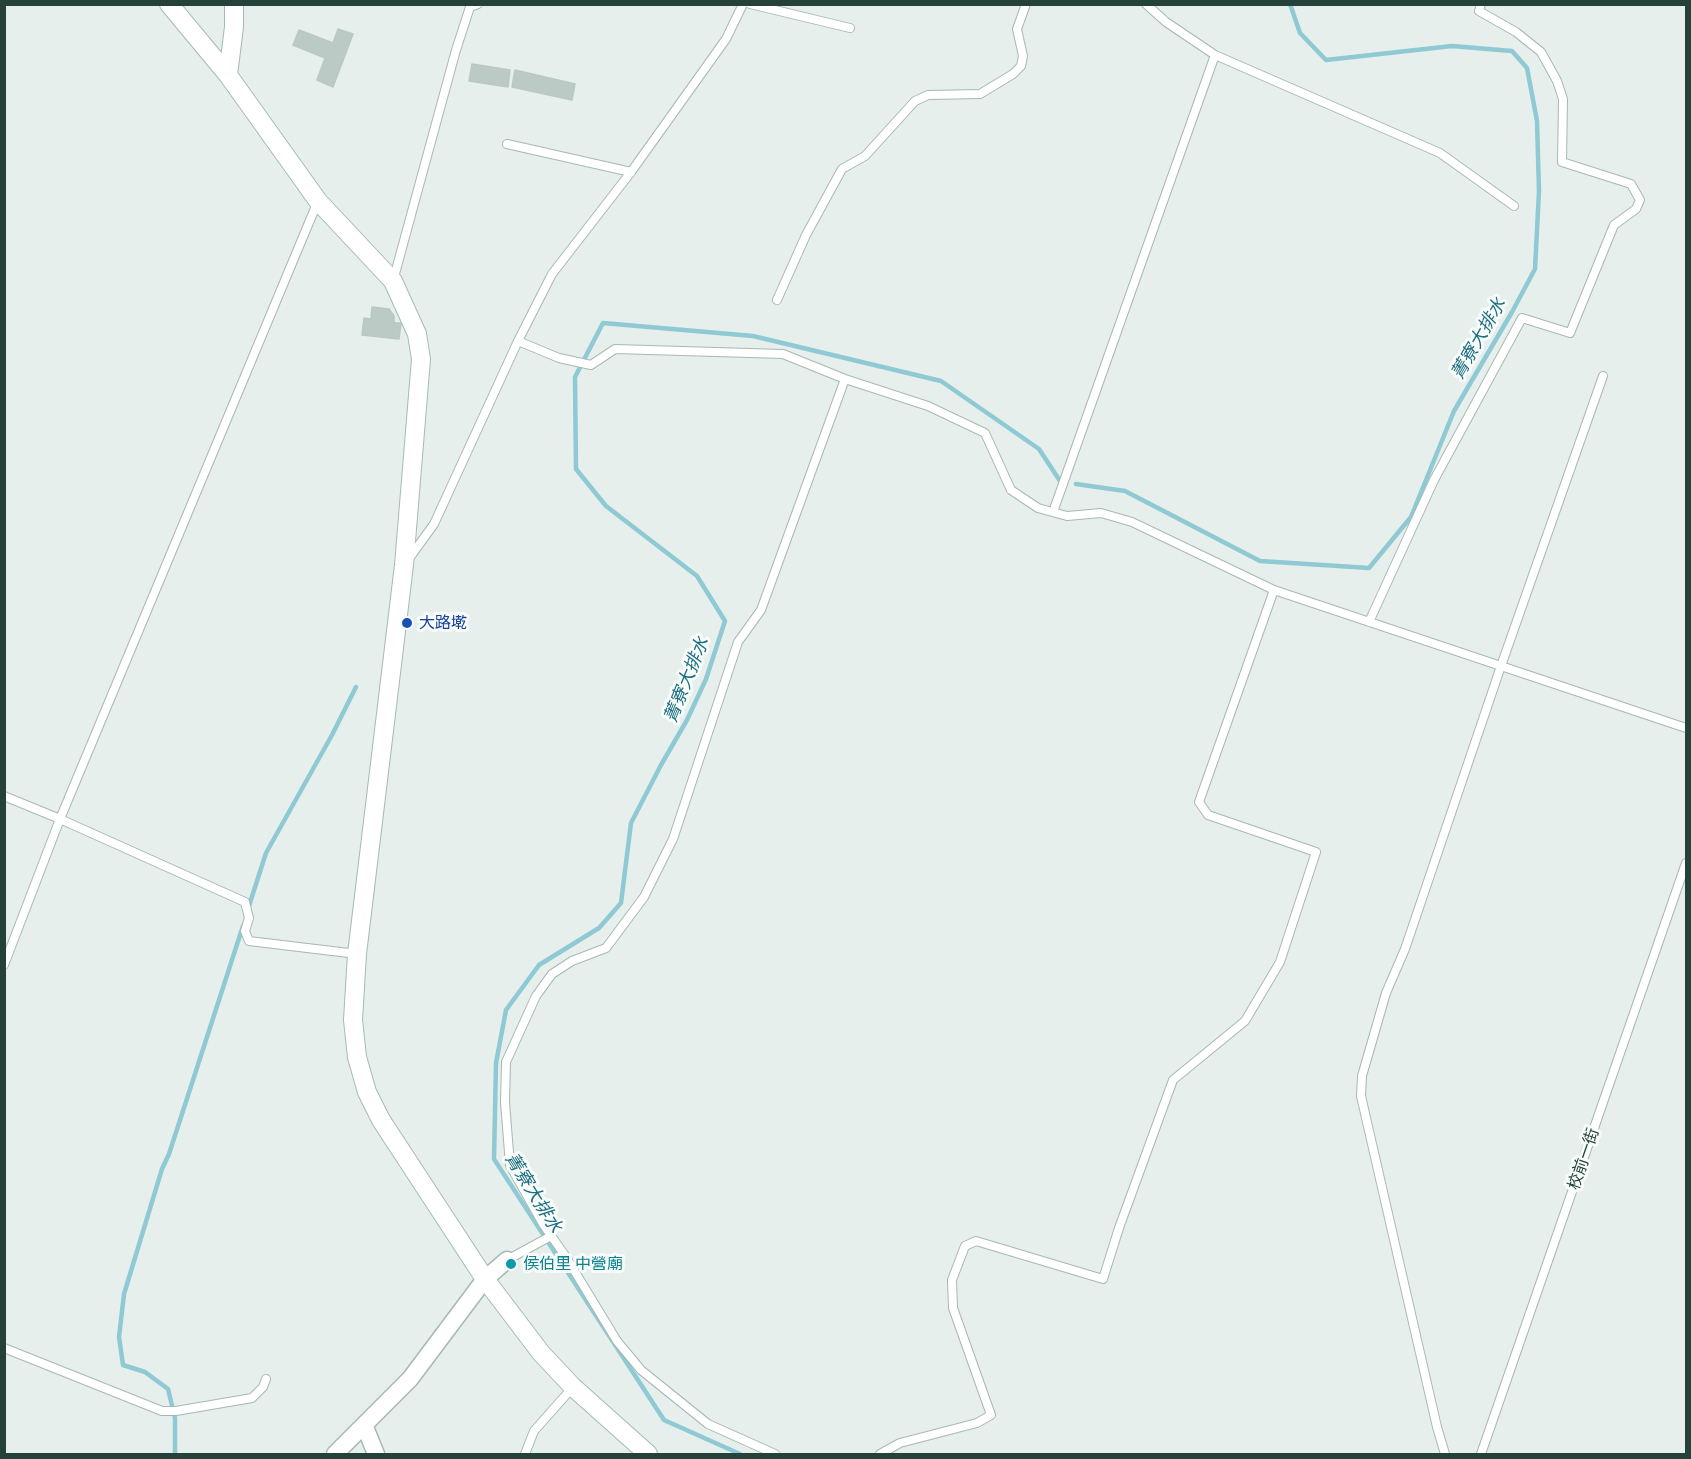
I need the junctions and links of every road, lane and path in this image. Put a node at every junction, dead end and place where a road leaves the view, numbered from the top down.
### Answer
1 (169, 4) edge
2 (234, 4) edge
3 (478, 4) edge
4 (743, 4) edge
5 (750, 4) edge
6 (1026, 4) edge
7 (1146, 4) edge
8 (1481, 4) edge
9 (850, 28) dead end
10 (1215, 55) junction
11 (228, 75) junction
12 (507, 144) dead end
13 (631, 172) junction
14 (318, 201) junction
15 (1514, 206) dead end
16 (393, 281) junction
17 (777, 300) dead end
18 (518, 341) junction
19 (1604, 376) dead end
20 (845, 379) junction
21 (1053, 512) junction
22 (404, 565) junction
23 (1274, 590) junction
24 (1369, 622) junction
25 (1501, 666) junction
26 (1686, 728) edge
27 (4, 796) edge
28 (60, 819) junction
29 (1686, 862) edge
30 (357, 954) junction
31 (4, 965) edge
32 (549, 1237) junction
33 (507, 1260) joint
34 (485, 1279) junction
35 (4, 1348) edge
36 (266, 1379) dead end
37 (573, 1387) junction
38 (365, 1427) junction
39 (335, 1455) edge
40 (376, 1455) edge
41 (525, 1455) edge
42 (648, 1455) edge
43 (775, 1455) edge
44 (880, 1455) edge
45 (1445, 1455) edge
46 (1481, 1455) edge

1 - 11 street
2 - 11 street
3 - 16 lane
4 - 13 lane
5 - 9 lane
6 - 17 lane
7 - 10 lane
8 - 24 lane
10 - 15 lane
10 - 21 lane
11 - 14 street
12 - 13 lane
13 - 18 lane
14 - 16 street
14 - 28 lane
16 - 22 street
18 - 20 lane
18 - 22 lane
19 - 25 lane
20 - 21 lane
20 - 32 lane
21 - 23 lane
22 - 30 street
23 - 24 lane
23 - 44 lane
24 - 25 lane
25 - 26 lane
25 - 45 lane
27 - 28 lane
28 - 30 lane
28 - 31 lane
29 - 46 lane, 校前一街
30 - 34 street
32 - 33 lane
32 - 43 lane
33 - 34 street
34 - 37 street
34 - 38 street
35 - 36 lane
37 - 41 lane
37 - 42 street
38 - 39 street
38 - 40 street

